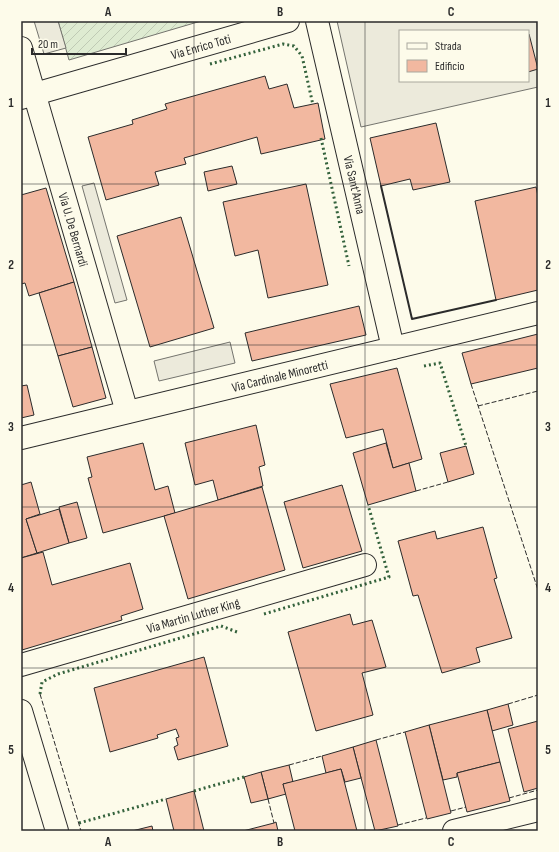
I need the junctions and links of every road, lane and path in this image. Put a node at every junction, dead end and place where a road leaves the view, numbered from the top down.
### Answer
1 (288, 21) edge
2 (317, 21) edge
3 (21, 48) edge
4 (28, 96) edge
5 (538, 313) edge
6 (393, 348) junction
7 (127, 412) junction
8 (21, 438) edge
9 (365, 565) dead end
10 (21, 665) edge
11 (21, 711) edge
12 (538, 810) edge
13 (57, 831) edge
14 (454, 831) edge

1 - 4 street, Via Enrico Toti
2 - 6 street, Via Sant'Anna
3 - 4 street, Via U. De Bernardi
4 - 7 street, Via U. De Bernardi
5 - 6 street, Via Cardinale Minoretti
6 - 7 street, Via Cardinale Minoretti
7 - 8 street, Via Cardinale Minoretti
9 - 10 street, Via Martin Luther King
11 - 13 street
12 - 14 street

